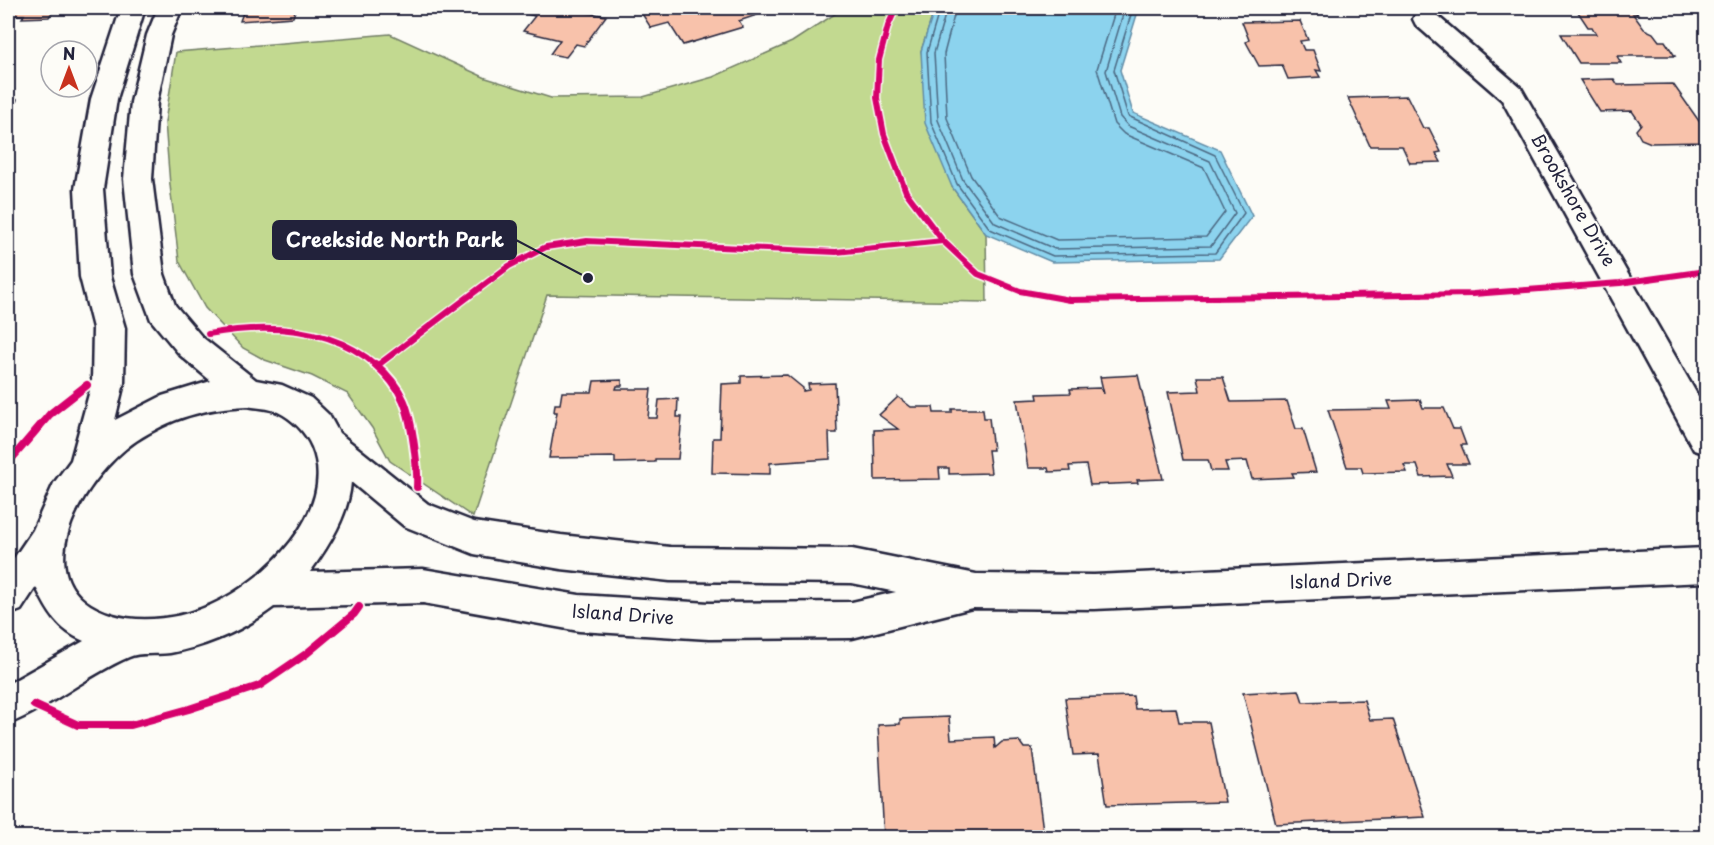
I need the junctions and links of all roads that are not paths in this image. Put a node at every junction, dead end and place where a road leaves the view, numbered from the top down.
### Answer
1 (133, 8) edge
2 (170, 8) edge
3 (1425, 19) dead end
4 (247, 392) junction
5 (1707, 440) edge
6 (330, 444) junction
7 (86, 465) junction
8 (48, 537) junction
9 (1707, 565) edge
10 (268, 590) junction
11 (976, 591) junction
12 (8, 598) edge
13 (127, 637) junction
14 (8, 705) edge

1 - 7 street
2 - 4 street
3 - 5 street, Brookshore Drive
4 - 6 street
4 - 7 street
6 - 10 street
6 - 11 street, Island Drive
7 - 8 street
8 - 12 street
8 - 13 street
9 - 11 street, Island Drive
10 - 11 street, Island Drive
10 - 13 street
13 - 14 street

